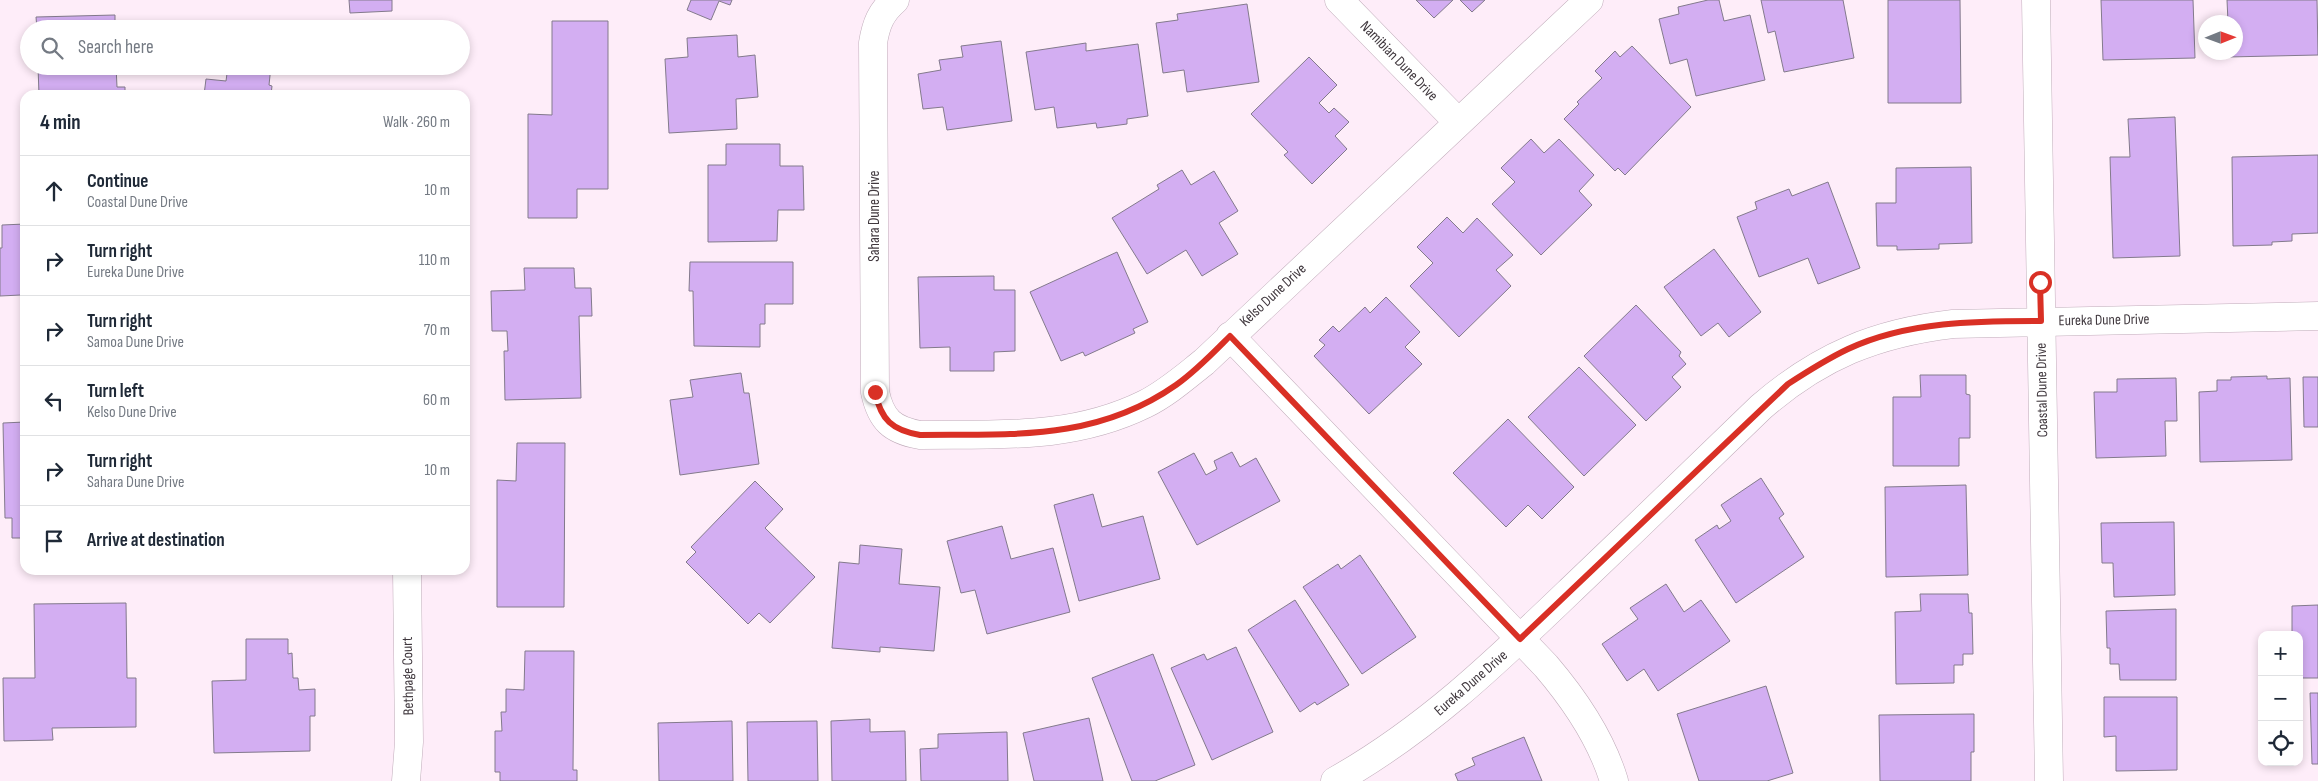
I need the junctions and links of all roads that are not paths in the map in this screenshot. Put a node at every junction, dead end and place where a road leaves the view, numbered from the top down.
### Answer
1 (1339, 0) edge
2 (1589, 0) edge
3 (2036, 0) edge
4 (890, 4) edge
5 (1458, 122) junction
6 (2318, 316) edge
7 (2041, 321) junction
8 (1230, 336) junction
9 (888, 422) joint
10 (407, 575) edge
11 (1520, 639) junction
12 (406, 781) edge
13 (1335, 781) edge
14 (1614, 781) edge
15 (2049, 781) edge

1 - 5 street, Namibian Dune Drive
2 - 5 street, Kelso Dune Drive
3 - 7 street, Coastal Dune Drive
4 - 9 street, Sahara Dune Drive
5 - 8 street, Kelso Dune Drive
6 - 7 street, Eureka Dune Drive
7 - 11 street, Eureka Dune Drive
7 - 15 street, Coastal Dune Drive
8 - 9 street, Kelso Dune Drive
8 - 11 street
10 - 12 street, Bethpage Court
11 - 13 street, Eureka Dune Drive
11 - 14 street

